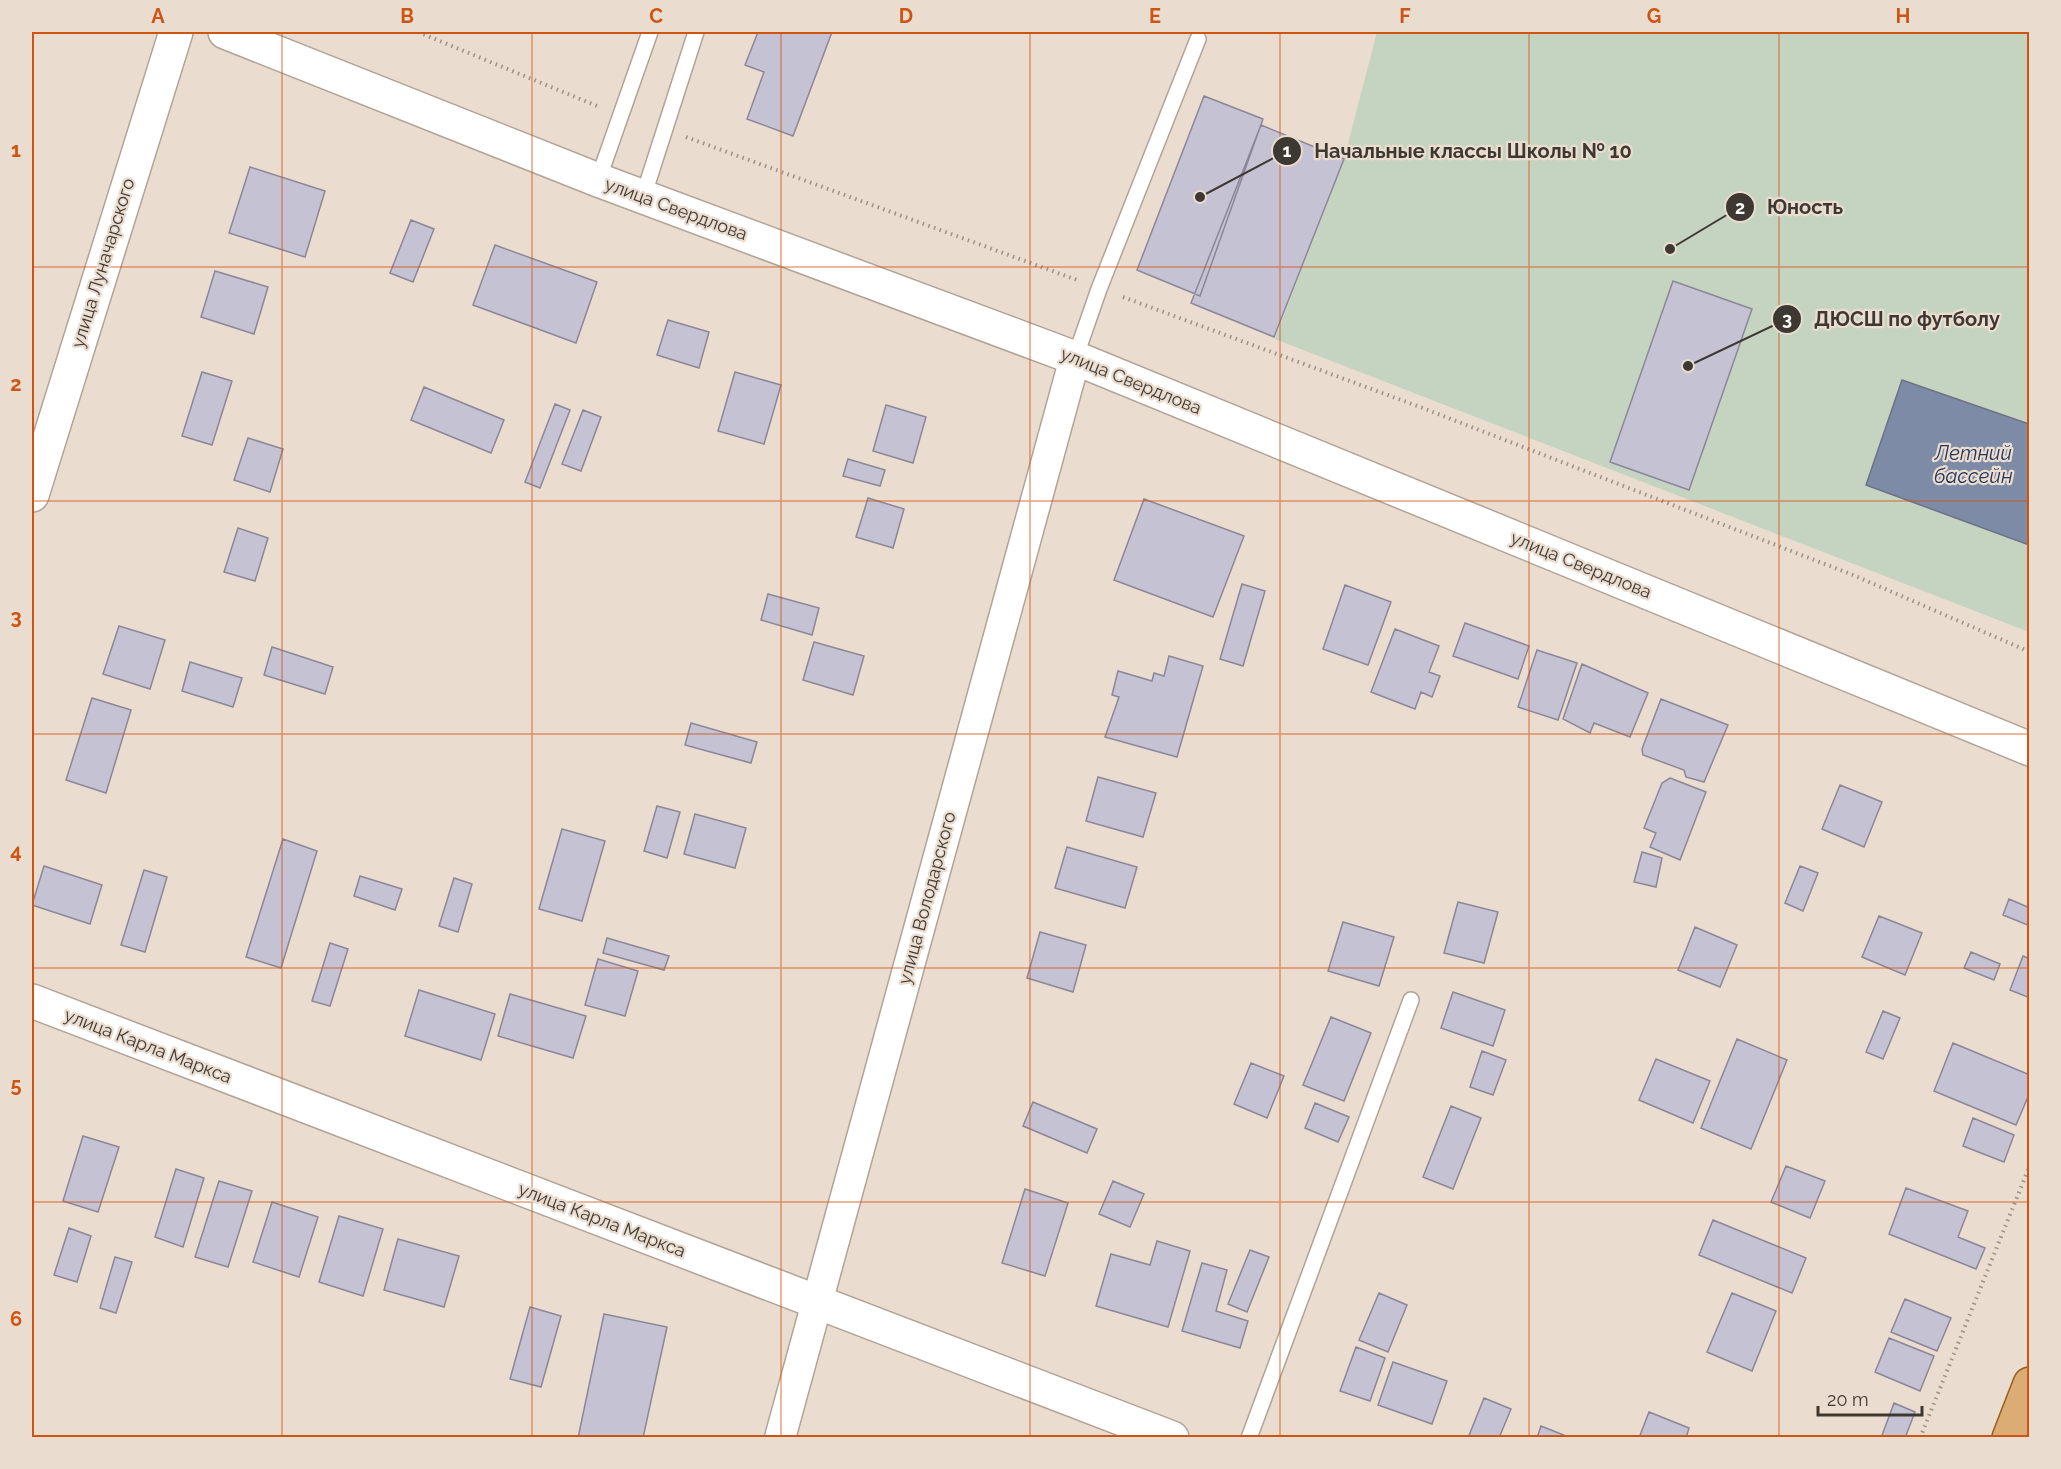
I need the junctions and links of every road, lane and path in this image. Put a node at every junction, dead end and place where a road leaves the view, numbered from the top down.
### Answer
1 (176, 32) edge
2 (225, 32) edge
3 (418, 32) edge
4 (650, 32) edge
5 (696, 32) edge
6 (1198, 39) dead end
7 (620, 115) junction
8 (664, 129) junction
9 (598, 180) junction
10 (643, 197) junction
11 (1099, 289) junction
12 (1076, 358) junction
13 (32, 495) edge
14 (2030, 651) edge
15 (2030, 749) edge
16 (1411, 999) dead end
17 (32, 1001) edge
18 (2030, 1165) edge
19 (816, 1302) junction
20 (2030, 1384) edge
21 (780, 1437) edge
22 (1172, 1437) edge
23 (1249, 1437) edge
24 (1920, 1437) edge
25 (2009, 1437) edge

1 - 13 street, улица Луначарского
2 - 9 street, улица Свердлова
3 - 7 path
4 - 7 lane
5 - 8 lane
6 - 11 lane
7 - 9 lane
8 - 10 lane
8 - 11 path
9 - 10 street, улица Свердлова
10 - 12 street, улица Свердлова
11 - 12 lane
11 - 14 path
12 - 15 street, улица Свердлова
12 - 19 street, улица Володарского
16 - 23 lane
17 - 19 street, улица Карла Маркса
18 - 24 path
19 - 21 street, улица Володарского
19 - 22 street, улица Карла Маркса
20 - 25 main road

